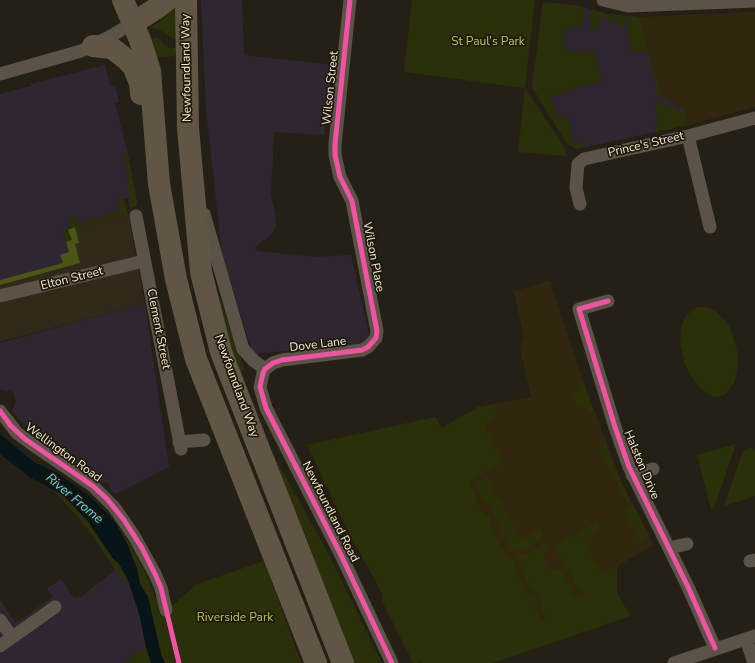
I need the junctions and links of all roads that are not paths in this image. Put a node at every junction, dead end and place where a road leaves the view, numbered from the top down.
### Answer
1 (123, 0) edge
2 (167, 0) edge
3 (186, 0) edge
4 (350, 0) edge
5 (603, 0) edge
6 (755, 1) edge
7 (133, 23) junction
8 (93, 46) junction
9 (0, 74) edge
10 (755, 118) edge
11 (688, 136) junction
12 (340, 177) joint
13 (159, 184) junction
14 (193, 184) junction
15 (580, 204) dead end
16 (136, 216) dead end
17 (710, 227) dead end
18 (144, 261) junction
19 (0, 296) edge
20 (608, 302) dead end
21 (373, 342) joint
22 (266, 369) junction
23 (0, 411) edge
24 (204, 440) dead end
25 (653, 469) dead end
26 (632, 475) junction
27 (687, 544) dead end
28 (669, 548) junction
29 (55, 607) dead end
30 (166, 610) dead end
31 (0, 620) edge
32 (12, 637) junction
33 (751, 637) edge
34 (0, 646) edge
35 (715, 648) junction
36 (316, 663) edge
37 (343, 663) edge
38 (392, 663) edge
39 (674, 663) edge
40 (754, 663) edge

1 - 7 highway
2 - 7 highway
3 - 14 highway, Newfoundland Way
4 - 12 street, Wilson Street
5 - 6 street
7 - 8 street
7 - 13 highway
8 - 9 street
8 - 13 highway
10 - 11 street, Prince's Street
11 - 15 street, Prince's Street
11 - 17 street
12 - 21 street, Wilson Place
13 - 36 highway
14 - 22 street
14 - 37 highway, Newfoundland Way
16 - 18 street, Clement Street
18 - 19 street, Elton Street
18 - 24 street, Clement Street
20 - 26 street, Halston Drive
21 - 22 street, Dove Lane
22 - 38 street, Newfoundland Road
23 - 30 street, Wellington Road
25 - 26 street, Halston Drive
26 - 28 street, Halston Drive
27 - 28 street
28 - 35 street, Halston Drive
29 - 32 street
31 - 32 street
32 - 34 street
33 - 35 street
33 - 40 street
35 - 39 street

